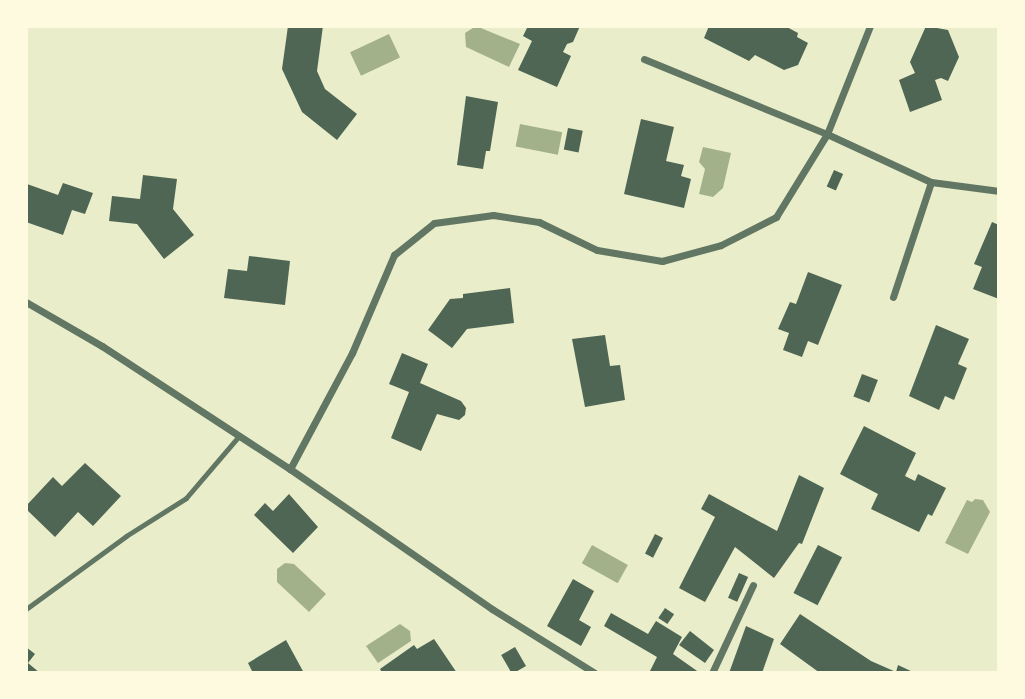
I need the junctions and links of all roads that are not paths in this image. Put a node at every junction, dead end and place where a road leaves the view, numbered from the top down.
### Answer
1 (870, 26) edge
2 (644, 59) dead end
3 (827, 134) junction
4 (931, 182) junction
5 (999, 191) edge
6 (893, 297) dead end
7 (26, 302) edge
8 (239, 436) junction
9 (290, 469) junction
10 (753, 585) dead end
11 (26, 609) edge
12 (595, 673) edge
13 (712, 673) edge

1 - 3 street
2 - 3 street
3 - 4 street
3 - 9 street
4 - 5 street
4 - 6 street
7 - 8 street
8 - 9 street
8 - 11 lane
9 - 12 street
10 - 13 street

